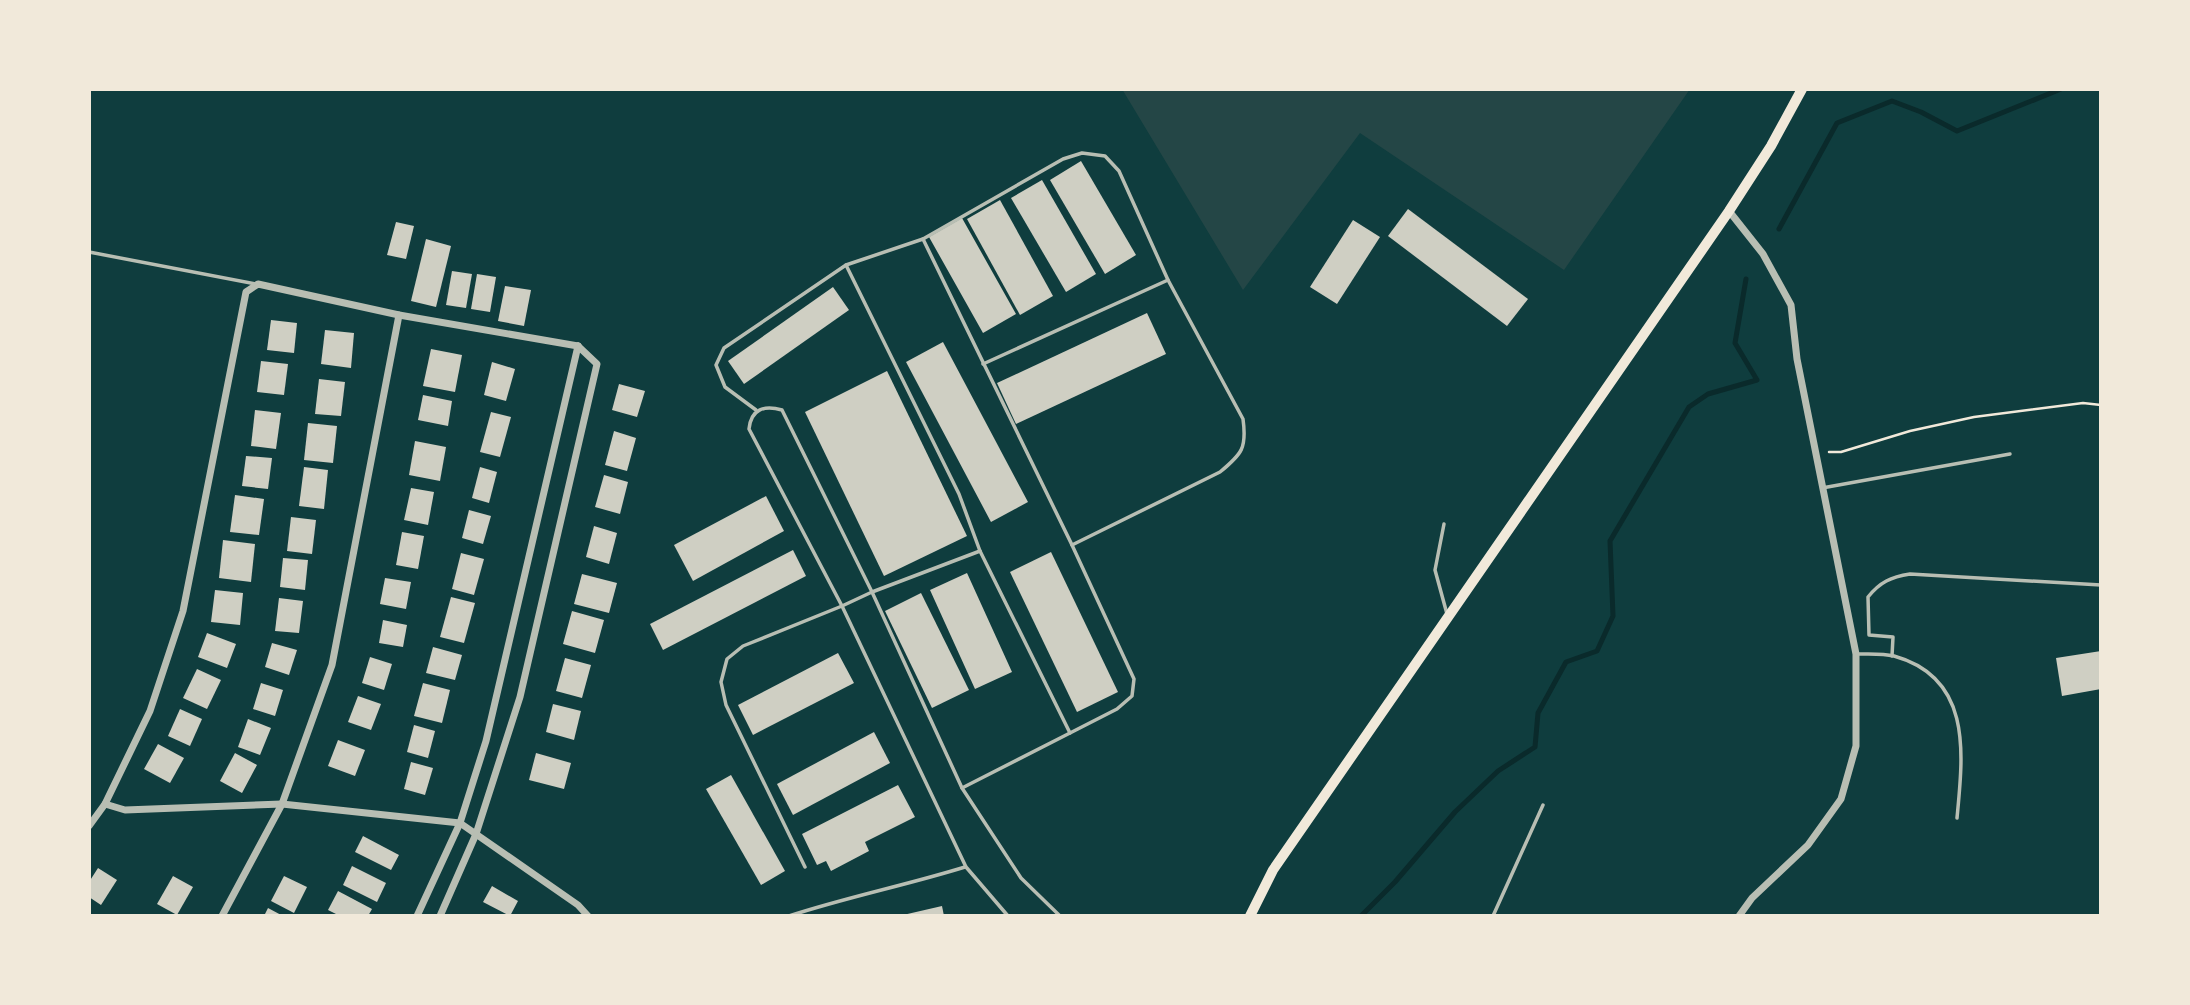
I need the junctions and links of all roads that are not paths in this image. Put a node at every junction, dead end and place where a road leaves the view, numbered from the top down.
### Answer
1 (1802, 89) edge
2 (1729, 211) junction
3 (923, 239) junction
4 (89, 252) edge
5 (846, 265) junction
6 (1168, 280) junction
7 (258, 284) junction
8 (399, 315) junction
9 (578, 346) junction
10 (983, 364) junction
11 (756, 411) junction
12 (2010, 454) dead end
13 (1822, 488) junction
14 (1444, 524) dead end
15 (1072, 545) junction
16 (980, 551) junction
17 (2101, 584) edge
18 (872, 592) junction
19 (842, 606) junction
20 (1448, 617) junction
21 (1856, 654) junction
22 (1892, 656) junction
23 (1070, 733) junction
24 (962, 788) junction
25 (105, 804) junction
26 (282, 804) junction
27 (1543, 805) dead end
28 (1957, 818) dead end
29 (460, 823) junction
30 (89, 826) edge
31 (476, 834) junction
32 (806, 867) dead end
33 (966, 867) junction
34 (222, 916) edge
35 (417, 916) edge
36 (440, 916) edge
37 (588, 916) edge
38 (789, 916) edge
39 (1008, 916) edge
40 (1060, 916) edge
41 (1250, 916) edge
42 (1493, 916) edge
43 (1739, 916) edge

1 - 2 main road
2 - 13 street
2 - 20 main road
3 - 5 lane
3 - 6 lane
3 - 10 lane
4 - 7 lane
5 - 11 lane
5 - 16 lane
6 - 10 lane
6 - 15 lane
7 - 8 street
7 - 25 street
8 - 9 street
8 - 26 street
9 - 29 street
9 - 31 street
10 - 15 lane
11 - 18 lane
11 - 19 lane
12 - 13 lane
13 - 21 street
14 - 20 lane
15 - 23 lane
16 - 18 lane
16 - 23 lane
17 - 22 lane
18 - 19 lane
18 - 24 lane
19 - 32 lane
19 - 33 lane
20 - 41 main road
21 - 22 lane
21 - 43 street
22 - 28 lane
23 - 24 lane
24 - 40 lane
25 - 26 street
25 - 30 street
26 - 29 street
26 - 34 street
27 - 42 lane
29 - 31 street
29 - 35 street
31 - 36 street
31 - 37 street
33 - 38 lane
33 - 39 lane

